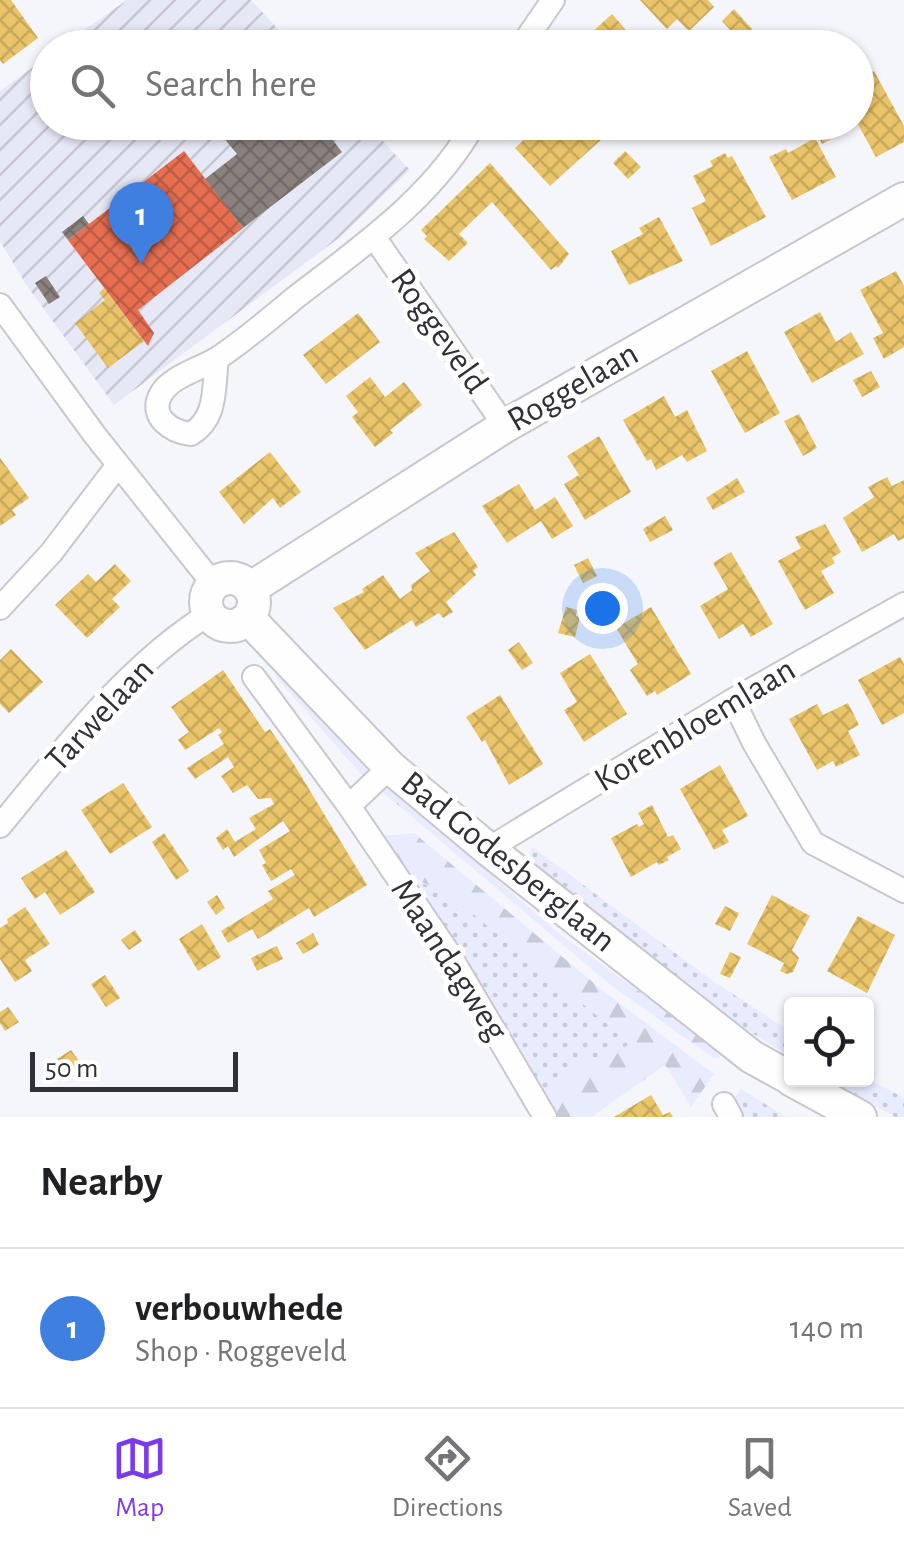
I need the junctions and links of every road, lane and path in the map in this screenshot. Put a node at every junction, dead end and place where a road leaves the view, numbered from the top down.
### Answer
1 (554, 0) edge
2 (533, 30) edge
3 (462, 140) edge
4 (904, 199) edge
5 (374, 237) junction
6 (0, 305) edge
7 (217, 359) dead end
8 (505, 426) junction
9 (118, 465) junction
10 (212, 599) junction
11 (250, 604) junction
12 (904, 604) edge
13 (0, 608) edge
14 (254, 676) dead end
15 (733, 700) junction
16 (390, 766) junction
17 (350, 806) junction
18 (0, 826) edge
19 (488, 849) junction
20 (904, 891) edge
21 (784, 1075) edge
22 (806, 1087) edge
23 (545, 1117) edge
24 (860, 1117) edge

1 - 2 street
3 - 5 street, Roggeveld
4 - 8 street, Roggelaan
5 - 7 street, Roggeveld
5 - 8 street, Roggeveld
6 - 9 street
8 - 11 street, Roggelaan
9 - 10 street
9 - 13 street
10 - 11 street
10 - 18 street, Tarwelaan
11 - 16 street, Bad Godesberglaan
12 - 15 street, Korenbloemlaan
14 - 17 street, Maandagweg
15 - 19 street, Korenbloemlaan
15 - 20 street
16 - 17 street
16 - 19 street, Bad Godesberglaan
17 - 23 street, Maandagweg
19 - 21 street, Bad Godesberglaan
22 - 24 street, Bad Godesberglaan

